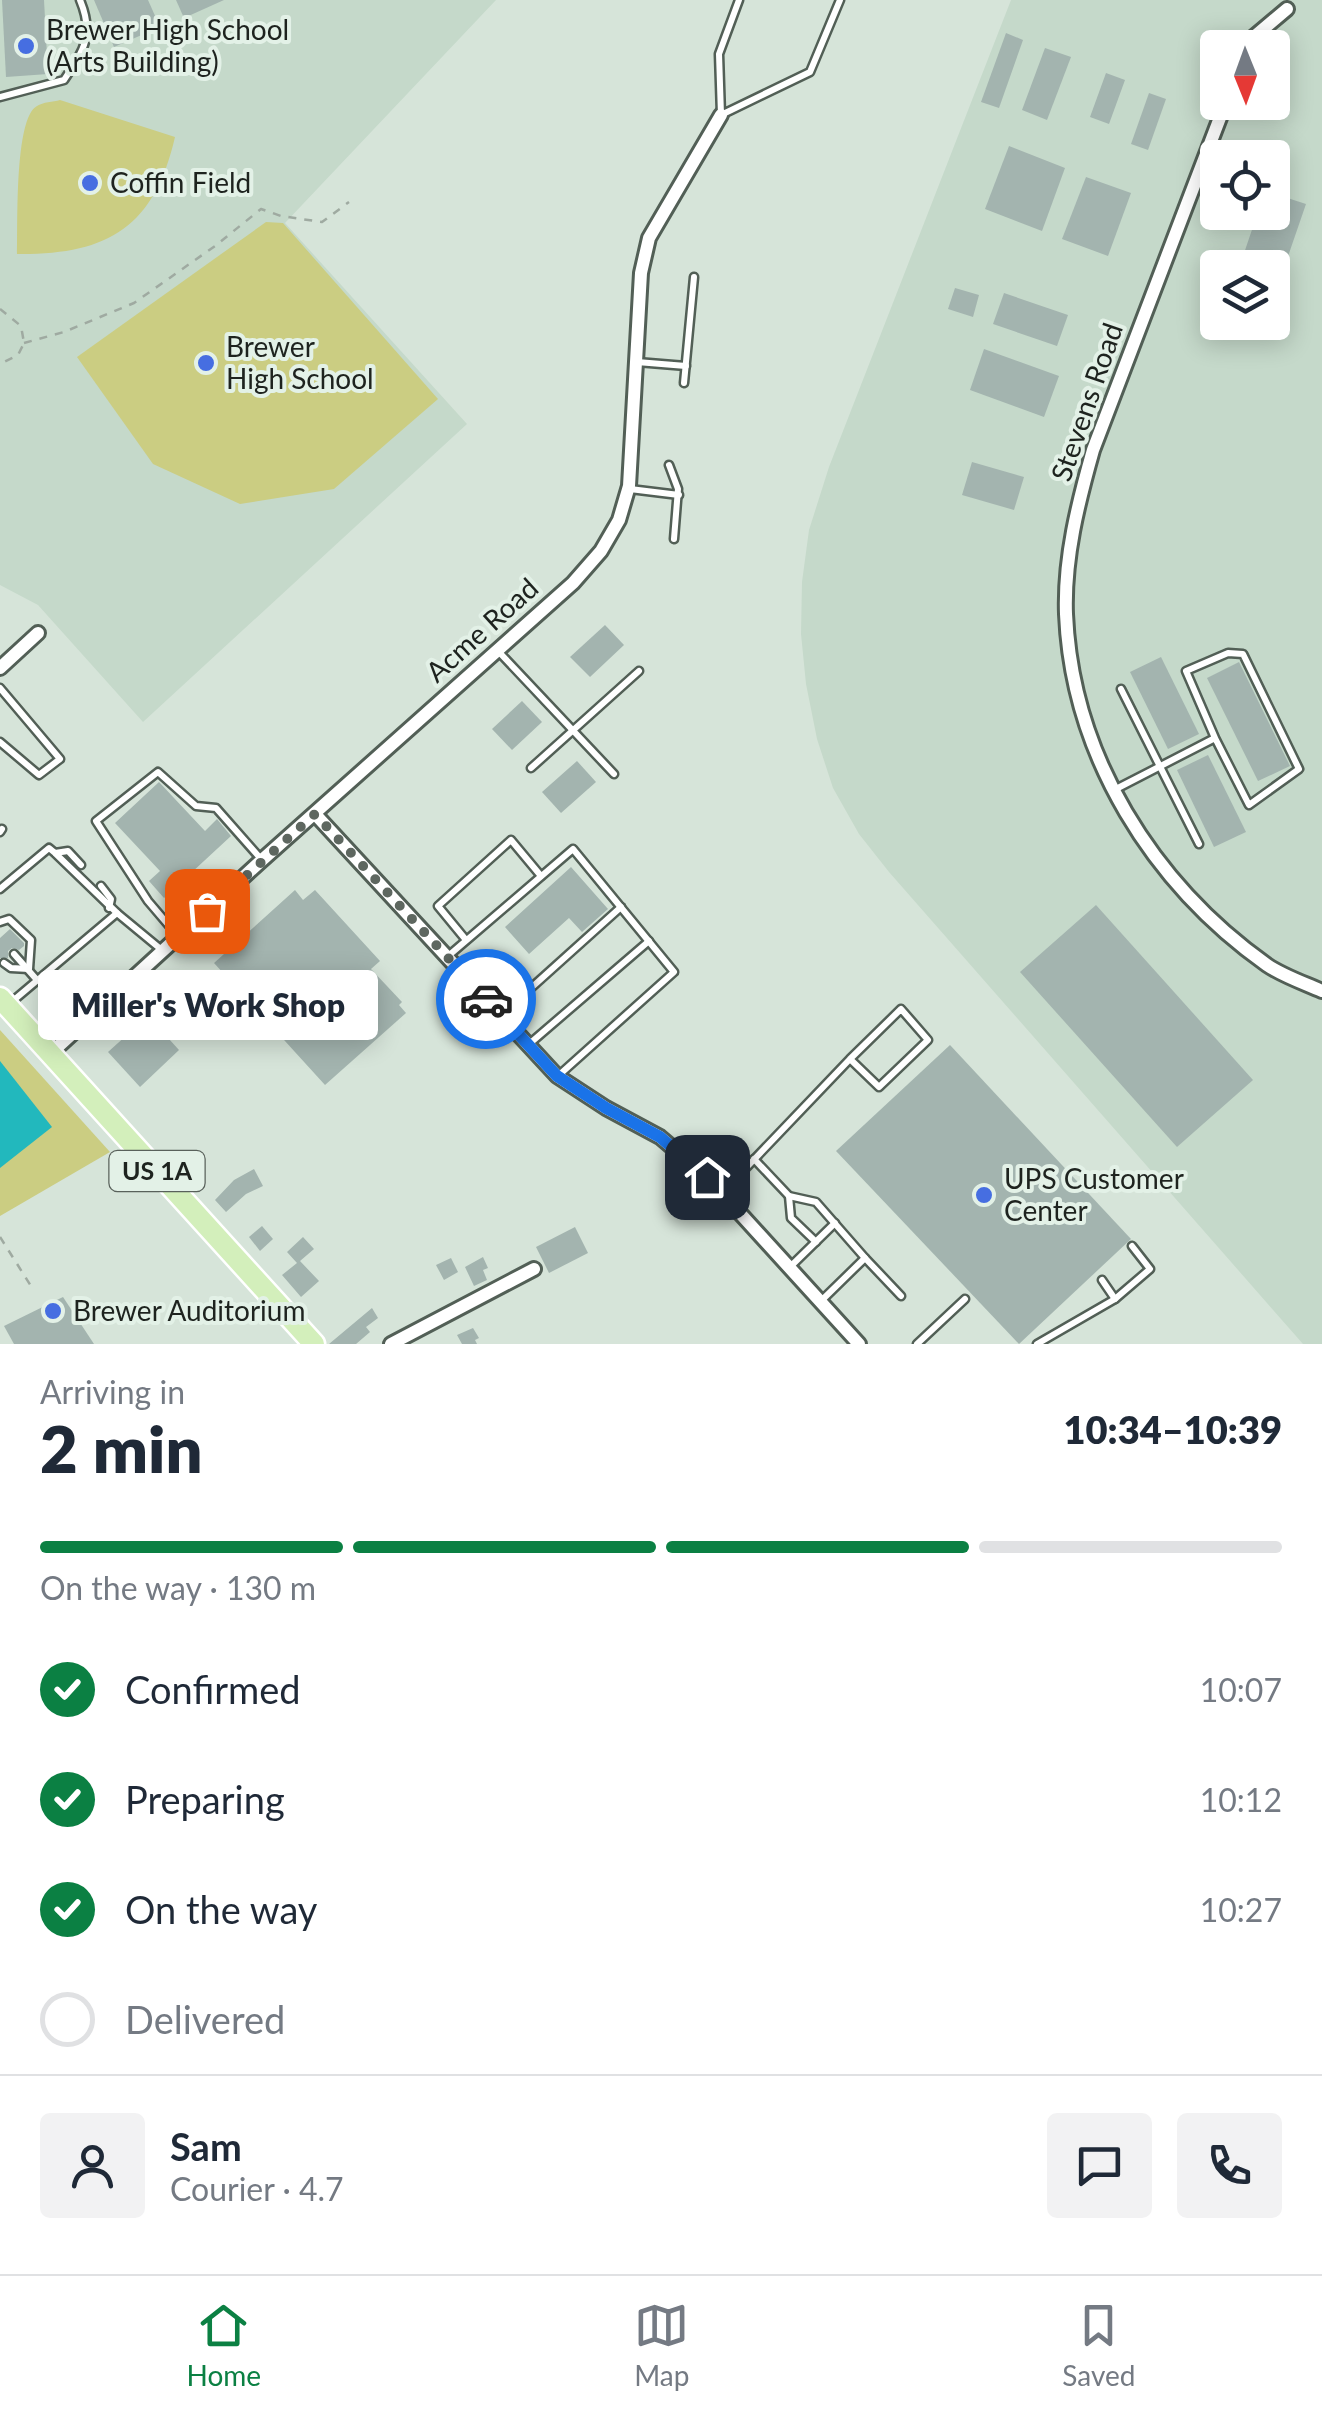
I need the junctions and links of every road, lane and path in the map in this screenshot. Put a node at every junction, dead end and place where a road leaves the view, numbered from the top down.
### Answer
1 (80, 0) edge
2 (740, 0) edge
3 (840, 0) edge
4 (1284, 4) edge
5 (1261, 30) edge
6 (0, 97) edge
7 (721, 115) junction
8 (1219, 120) edge
9 (349, 202) dead end
10 (694, 278) dead end
11 (0, 309) edge
12 (24, 343) junction
13 (636, 362) junction
14 (0, 364) edge
15 (686, 366) junction
16 (684, 383) dead end
17 (669, 465) dead end
18 (628, 489) junction
19 (679, 495) junction
20 (674, 539) dead end
21 (38, 633) dead end
22 (498, 650) junction
23 (0, 668) edge
24 (640, 671) dead end
25 (0, 688) edge
26 (1121, 689) dead end
27 (574, 730) junction
28 (1216, 738) junction
29 (0, 742) edge
30 (1159, 767) junction
31 (530, 768) dead end
32 (614, 774) dead end
33 (1113, 791) junction
34 (315, 814) junction
35 (1198, 844) dead end
36 (55, 853) junction
37 (262, 860) junction
38 (81, 865) dead end
39 (541, 876) junction
40 (101, 886) dead end
41 (0, 889) edge
42 (620, 907) junction
43 (109, 908) junction
44 (117, 914) junction
45 (0, 922) edge
46 (179, 937) junction
47 (466, 940) junction
48 (649, 942) junction
49 (163, 951) junction
50 (14, 954) dead end
51 (448, 957) junction
52 (4, 963) dead end
53 (28, 969) junction
54 (38, 980) junction
55 (1322, 991) edge
56 (3, 1002) edge
57 (501, 1016) junction
58 (528, 1045) junction
59 (50, 1054) junction
60 (850, 1059) junction
61 (557, 1076) junction
62 (754, 1159) junction
63 (722, 1194) junction
64 (789, 1196) junction
65 (835, 1223) junction
66 (0, 1237) edge
67 (816, 1242) junction
68 (1132, 1246) dead end
69 (865, 1258) junction
70 (790, 1267) junction
71 (534, 1269) dead end
72 (1102, 1280) dead end
73 (31, 1286) dead end
74 (901, 1296) dead end
75 (1114, 1299) junction
76 (966, 1300) dead end
77 (820, 1302) junction
78 (314, 1344) edge
79 (392, 1344) edge
80 (859, 1344) edge
81 (917, 1344) edge
82 (1037, 1344) edge

1 - 6 lane
2 - 7 lane
3 - 7 lane
4 - 5 street
7 - 13 street, Acme Road
8 - 33 street, Stevens Road
9 - 12 path
10 - 15 lane
11 - 12 path
12 - 14 path
13 - 15 lane
13 - 18 street, Acme Road
15 - 16 lane
17 - 19 lane
18 - 19 lane
18 - 22 street, Acme Road
19 - 20 lane
21 - 23 street
22 - 27 lane
22 - 34 street, Acme Road
24 - 27 lane
25 - 29 lane
26 - 30 lane
27 - 31 lane
27 - 32 lane
28 - 28 lane
28 - 30 lane
30 - 33 lane
30 - 35 lane
33 - 55 street, Stevens Road
34 - 37 street, Acme Road
34 - 51 street
36 - 38 lane
36 - 41 lane
36 - 43 lane
37 - 46 street, Acme Road
37 - 46 lane
39 - 42 lane
39 - 47 lane
39 - 47 lane
40 - 43 lane
42 - 48 lane
42 - 57 lane
43 - 44 lane
44 - 49 lane
44 - 54 lane
45 - 53 lane
46 - 49 street, Acme Road
47 - 51 lane
48 - 58 lane
48 - 61 lane
49 - 59 street, Acme Road
50 - 53 lane
51 - 57 street
52 - 53 lane
53 - 54 lane
54 - 56 lane
56 - 59 main road, US 1A
57 - 58 street
58 - 61 street
59 - 78 main road, US 1A
60 - 60 lane
60 - 62 lane
61 - 63 street
62 - 63 lane
62 - 64 lane
63 - 70 street
64 - 65 lane
64 - 67 lane
65 - 67 lane
65 - 69 lane
66 - 73 path
67 - 70 lane
68 - 75 lane
69 - 74 lane
69 - 77 lane
70 - 77 street
71 - 79 street
72 - 75 lane
75 - 82 lane
76 - 81 lane
77 - 80 street

